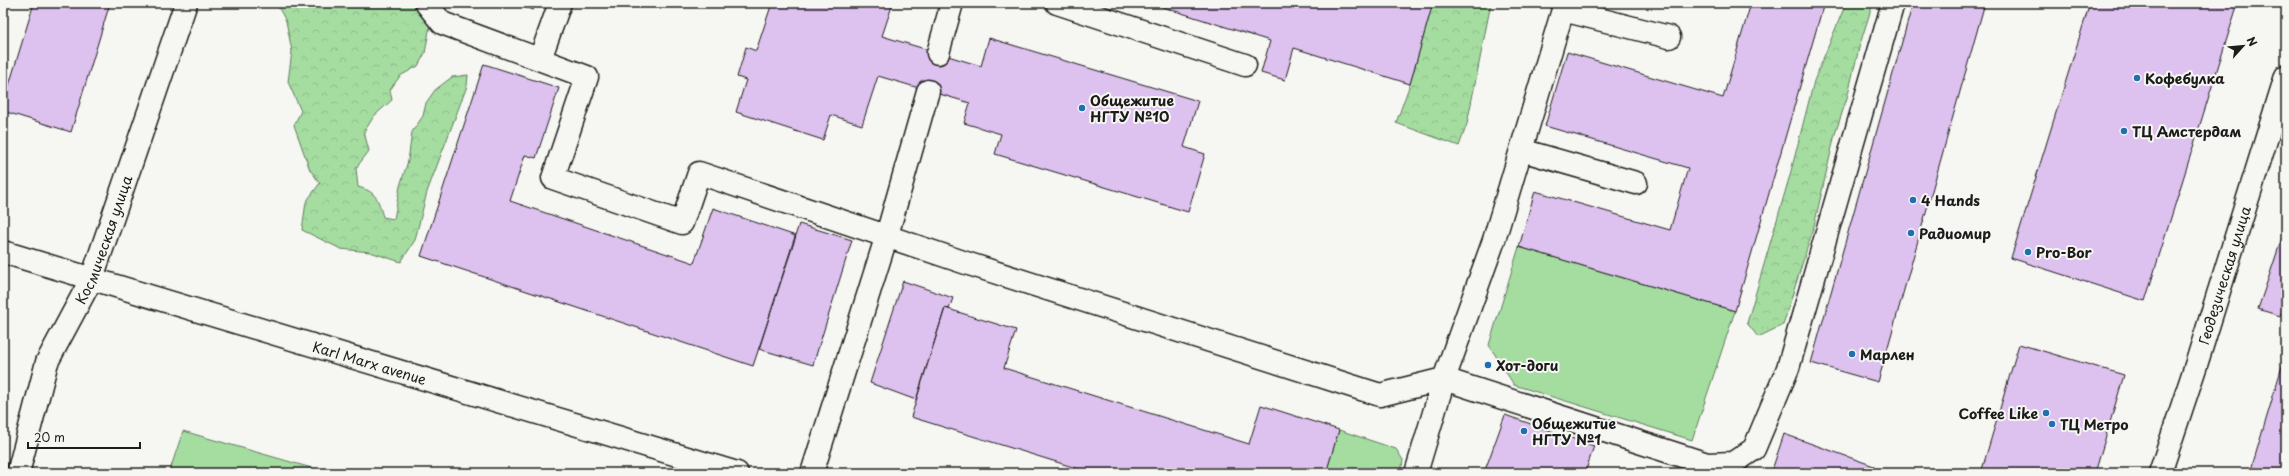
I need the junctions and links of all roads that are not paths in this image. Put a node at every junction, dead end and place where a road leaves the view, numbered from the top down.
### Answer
1 (186, 3) edge
2 (426, 3) edge
3 (560, 3) edge
4 (952, 3) edge
5 (1056, 3) edge
6 (1893, 3) edge
7 (1564, 6) edge
8 (1670, 37) dead end
9 (938, 53) dead end
10 (540, 59) junction
11 (1245, 65) dead end
12 (2286, 76) edge
13 (928, 91) dead end
14 (1521, 150) junction
15 (1636, 183) dead end
16 (887, 235) junction
17 (3, 252) edge
18 (92, 278) junction
19 (1444, 379) junction
20 (18, 473) edge
21 (736, 473) edge
22 (812, 473) edge
23 (1416, 473) edge
24 (2160, 473) edge

1 - 18 street, Космическая улица
2 - 10 street
3 - 10 street
4 - 9 street
5 - 11 street
6 - 19 street
7 - 8 street
7 - 14 street
10 - 16 street
12 - 24 street, Геодезическая улица
13 - 16 street
14 - 15 street
14 - 19 street
16 - 19 street
16 - 22 street
17 - 18 street, Karl Marx avenue
18 - 20 street, Космическая улица
18 - 21 street, Karl Marx avenue
19 - 23 street

